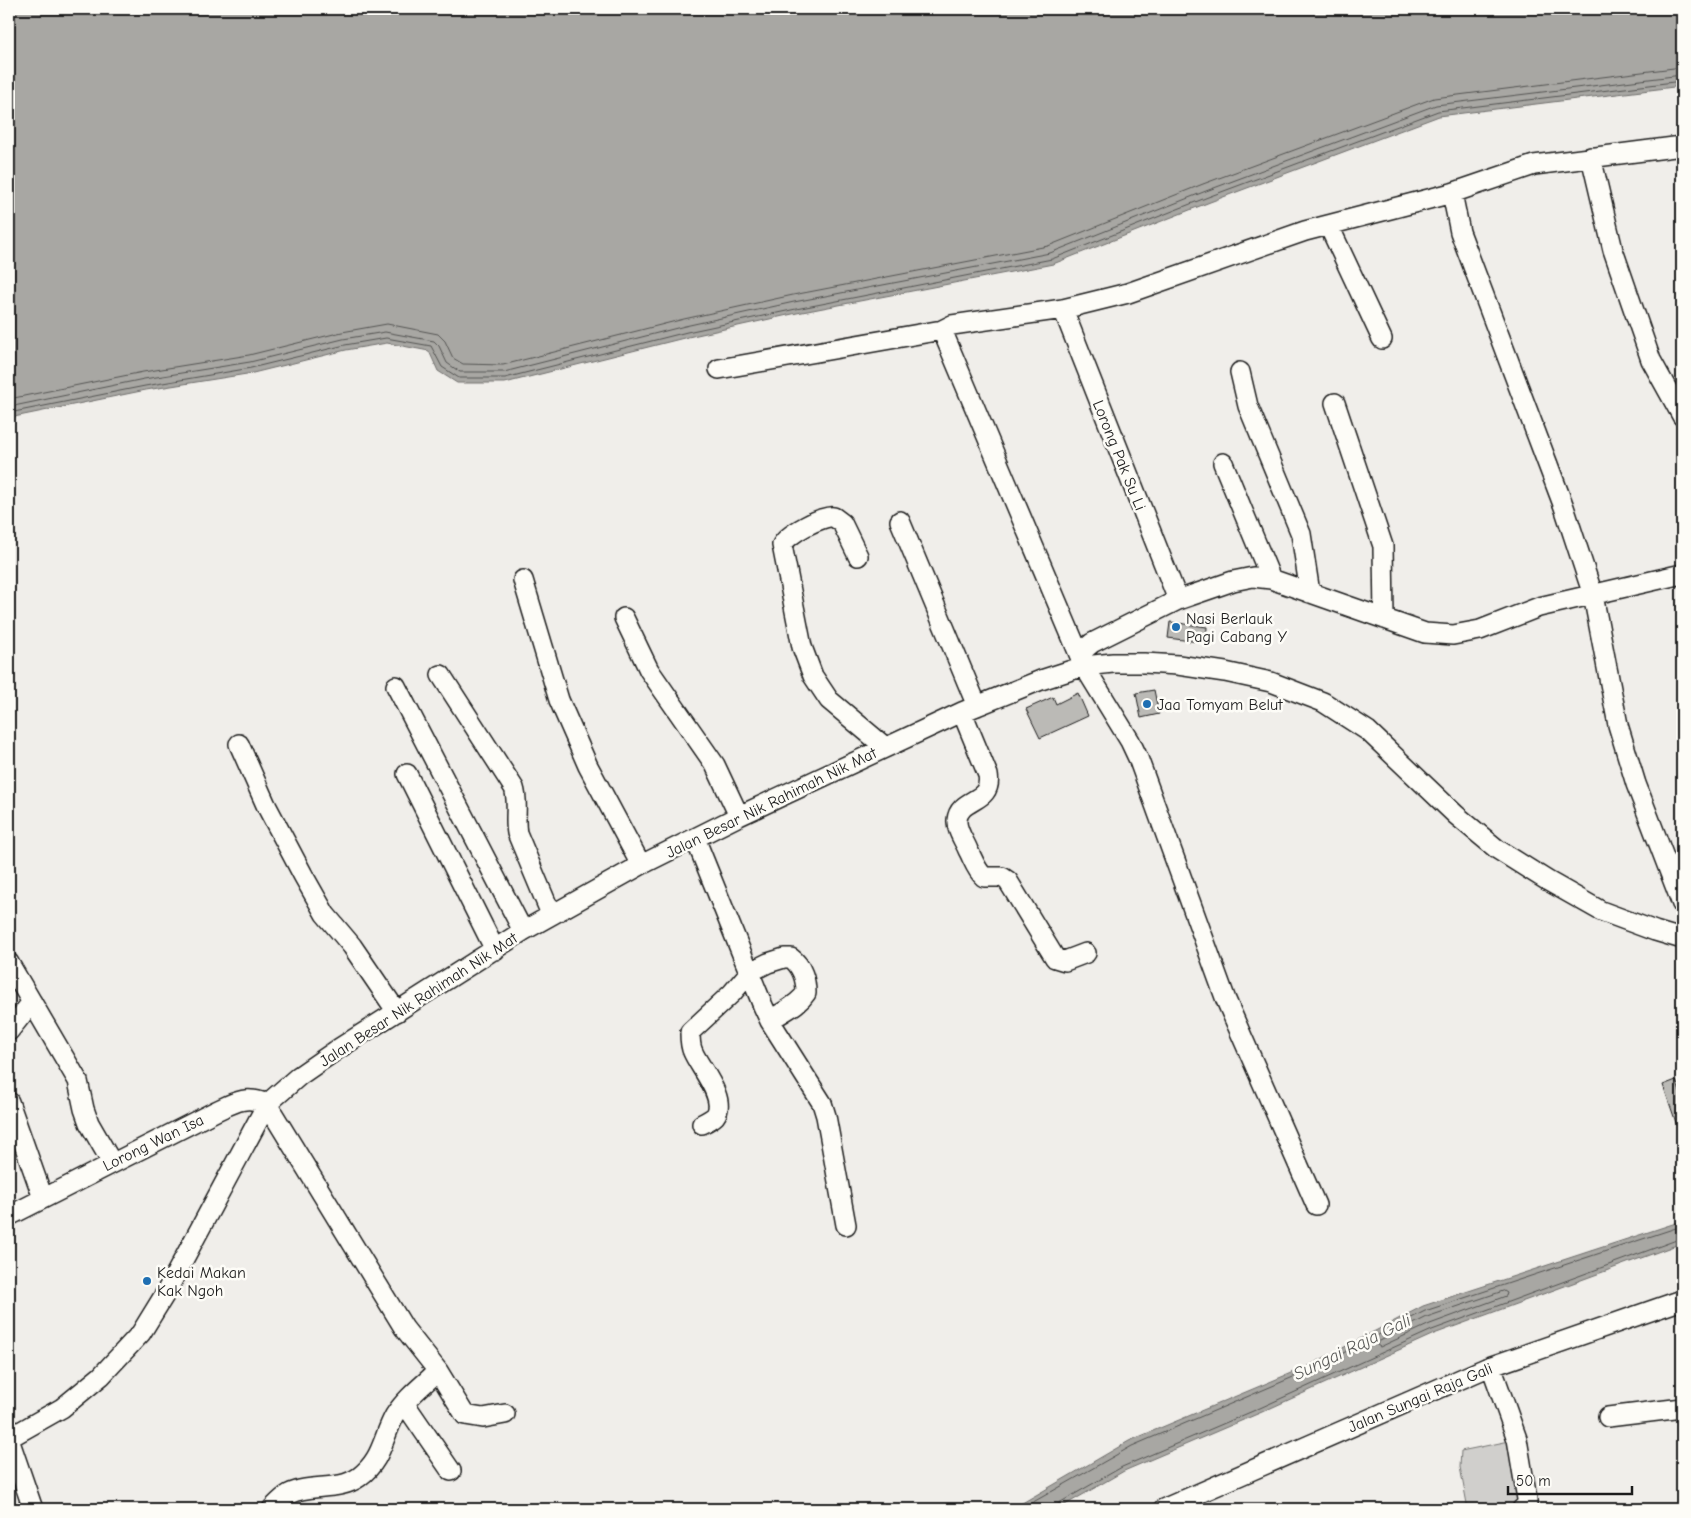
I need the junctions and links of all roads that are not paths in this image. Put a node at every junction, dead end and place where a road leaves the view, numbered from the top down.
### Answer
1 (1682, 146) edge
2 (1591, 157) junction
3 (1452, 193) junction
4 (1329, 226) junction
5 (1063, 309) junction
6 (942, 330) junction
7 (1382, 339) dead end
8 (718, 369) dead end
9 (1240, 372) dead end
10 (1335, 404) dead end
11 (1682, 416) edge
12 (1222, 463) dead end
13 (900, 521) dead end
14 (858, 556) dead end
15 (1682, 574) edge
16 (1271, 579) junction
17 (523, 580) dead end
18 (1310, 592) junction
19 (1592, 595) junction
20 (1178, 600) junction
21 (624, 618) dead end
22 (1384, 619) junction
23 (1081, 660) junction
24 (441, 675) dead end
25 (396, 686) dead end
26 (970, 709) junction
27 (240, 744) dead end
28 (885, 747) junction
29 (407, 774) dead end
30 (739, 816) junction
31 (695, 838) junction
32 (641, 865) junction
33 (1682, 904) edge
34 (551, 914) junction
35 (523, 931) junction
36 (1682, 939) edge
37 (495, 950) junction
38 (1086, 953) dead end
39 (9, 963) edge
40 (750, 972) junction
41 (32, 1002) junction
42 (397, 1012) junction
43 (770, 1021) junction
44 (9, 1030) edge
45 (9, 1102) edge
46 (267, 1104) junction
47 (702, 1124) dead end
48 (112, 1163) junction
49 (42, 1198) junction
50 (1316, 1206) dead end
51 (9, 1216) edge
52 (846, 1225) dead end
53 (1682, 1300) edge
54 (1491, 1366) junction
55 (438, 1372) junction
56 (406, 1404) junction
57 (1682, 1408) edge
58 (505, 1414) dead end
59 (1608, 1417) dead end
60 (9, 1439) edge
61 (451, 1471) dead end
62 (1186, 1504) edge
63 (33, 1509) edge
64 (272, 1509) edge
65 (1164, 1509) edge
66 (1522, 1509) edge

1 - 2 street
2 - 3 street
2 - 11 street
3 - 4 street
3 - 19 street
4 - 5 street
4 - 7 street
5 - 6 street
5 - 20 street, Lorong Pak Su Li
6 - 8 street
6 - 23 street
9 - 18 street
10 - 22 street
12 - 16 street
13 - 26 street
14 - 28 street
15 - 19 street
16 - 18 street
16 - 20 street
17 - 32 street
18 - 22 street
19 - 22 street
19 - 33 street
20 - 23 street
21 - 30 street
23 - 26 street, Jalan Besar Nik Rahimah Nik Mat
23 - 36 street, Jalan Besar Nik Rahimah Nik Mat
23 - 50 street
24 - 34 street
25 - 35 street
26 - 28 street, Jalan Besar Nik Rahimah Nik Mat
26 - 38 street
27 - 42 street
28 - 30 street, Jalan Besar Nik Rahimah Nik Mat
29 - 37 street
30 - 31 street, Jalan Besar Nik Rahimah Nik Mat
31 - 32 street, Jalan Besar Nik Rahimah Nik Mat
31 - 40 street
32 - 34 street, Jalan Besar Nik Rahimah Nik Mat
34 - 35 street, Jalan Besar Nik Rahimah Nik Mat
35 - 37 street, Jalan Besar Nik Rahimah Nik Mat
37 - 42 street, Jalan Besar Nik Rahimah Nik Mat
39 - 41 street
40 - 43 street
40 - 43 street
40 - 47 street
41 - 44 street
41 - 48 street
42 - 46 street, Jalan Besar Nik Rahimah Nik Mat
43 - 52 street
45 - 49 street
46 - 48 street, Lorong Wan Isa
46 - 55 street
46 - 60 street, Jalan Besar Nik Rahimah Nik Mat
48 - 49 street, Lorong Wan Isa
49 - 51 street, Lorong Wan Isa
53 - 54 street, Jalan Sungai Raja Gali
54 - 62 street, Jalan Sungai Raja Gali
54 - 66 street
55 - 56 street
55 - 58 street
56 - 61 street
56 - 64 street
57 - 59 street
60 - 63 street
62 - 65 street, Jalan Sungai Raja Gali

